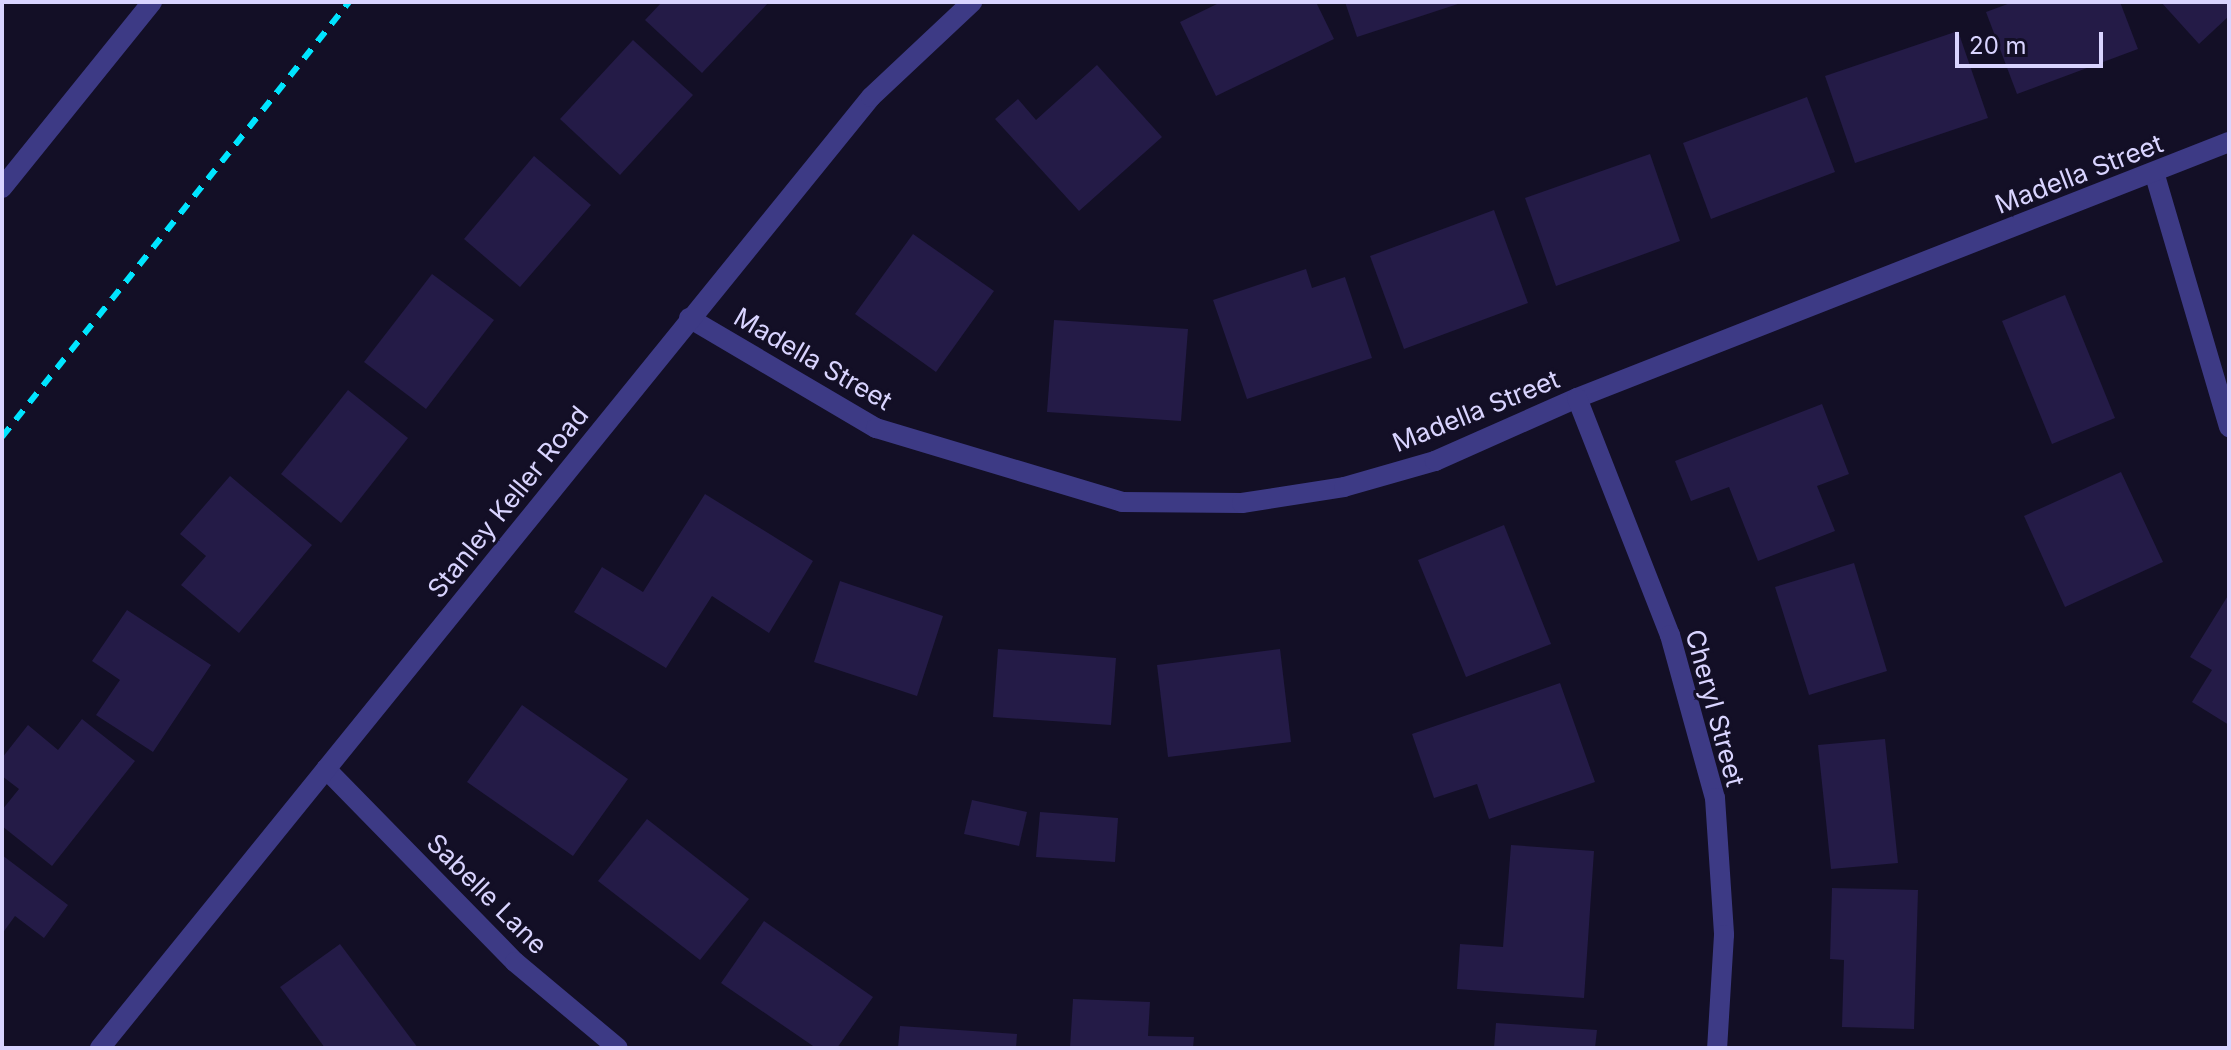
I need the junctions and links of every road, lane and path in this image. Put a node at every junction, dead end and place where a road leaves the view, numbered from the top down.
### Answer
1 (152, 2) edge
2 (972, 2) edge
3 (2229, 142) edge
4 (2154, 172) junction
5 (2, 188) edge
6 (689, 318) junction
7 (1577, 398) junction
8 (2229, 427) edge
9 (326, 769) junction
10 (100, 1048) edge
11 (618, 1048) edge
12 (1717, 1048) edge

1 - 5 street
2 - 6 street, Stanley Keller Road
3 - 4 street, Madella Street
4 - 7 street, Madella Street
4 - 8 street
6 - 7 street, Madella Street
6 - 9 street, Stanley Keller Road
7 - 12 street, Cheryl Street
9 - 10 street, Stanley Keller Road
9 - 11 street, Sabelle Lane

